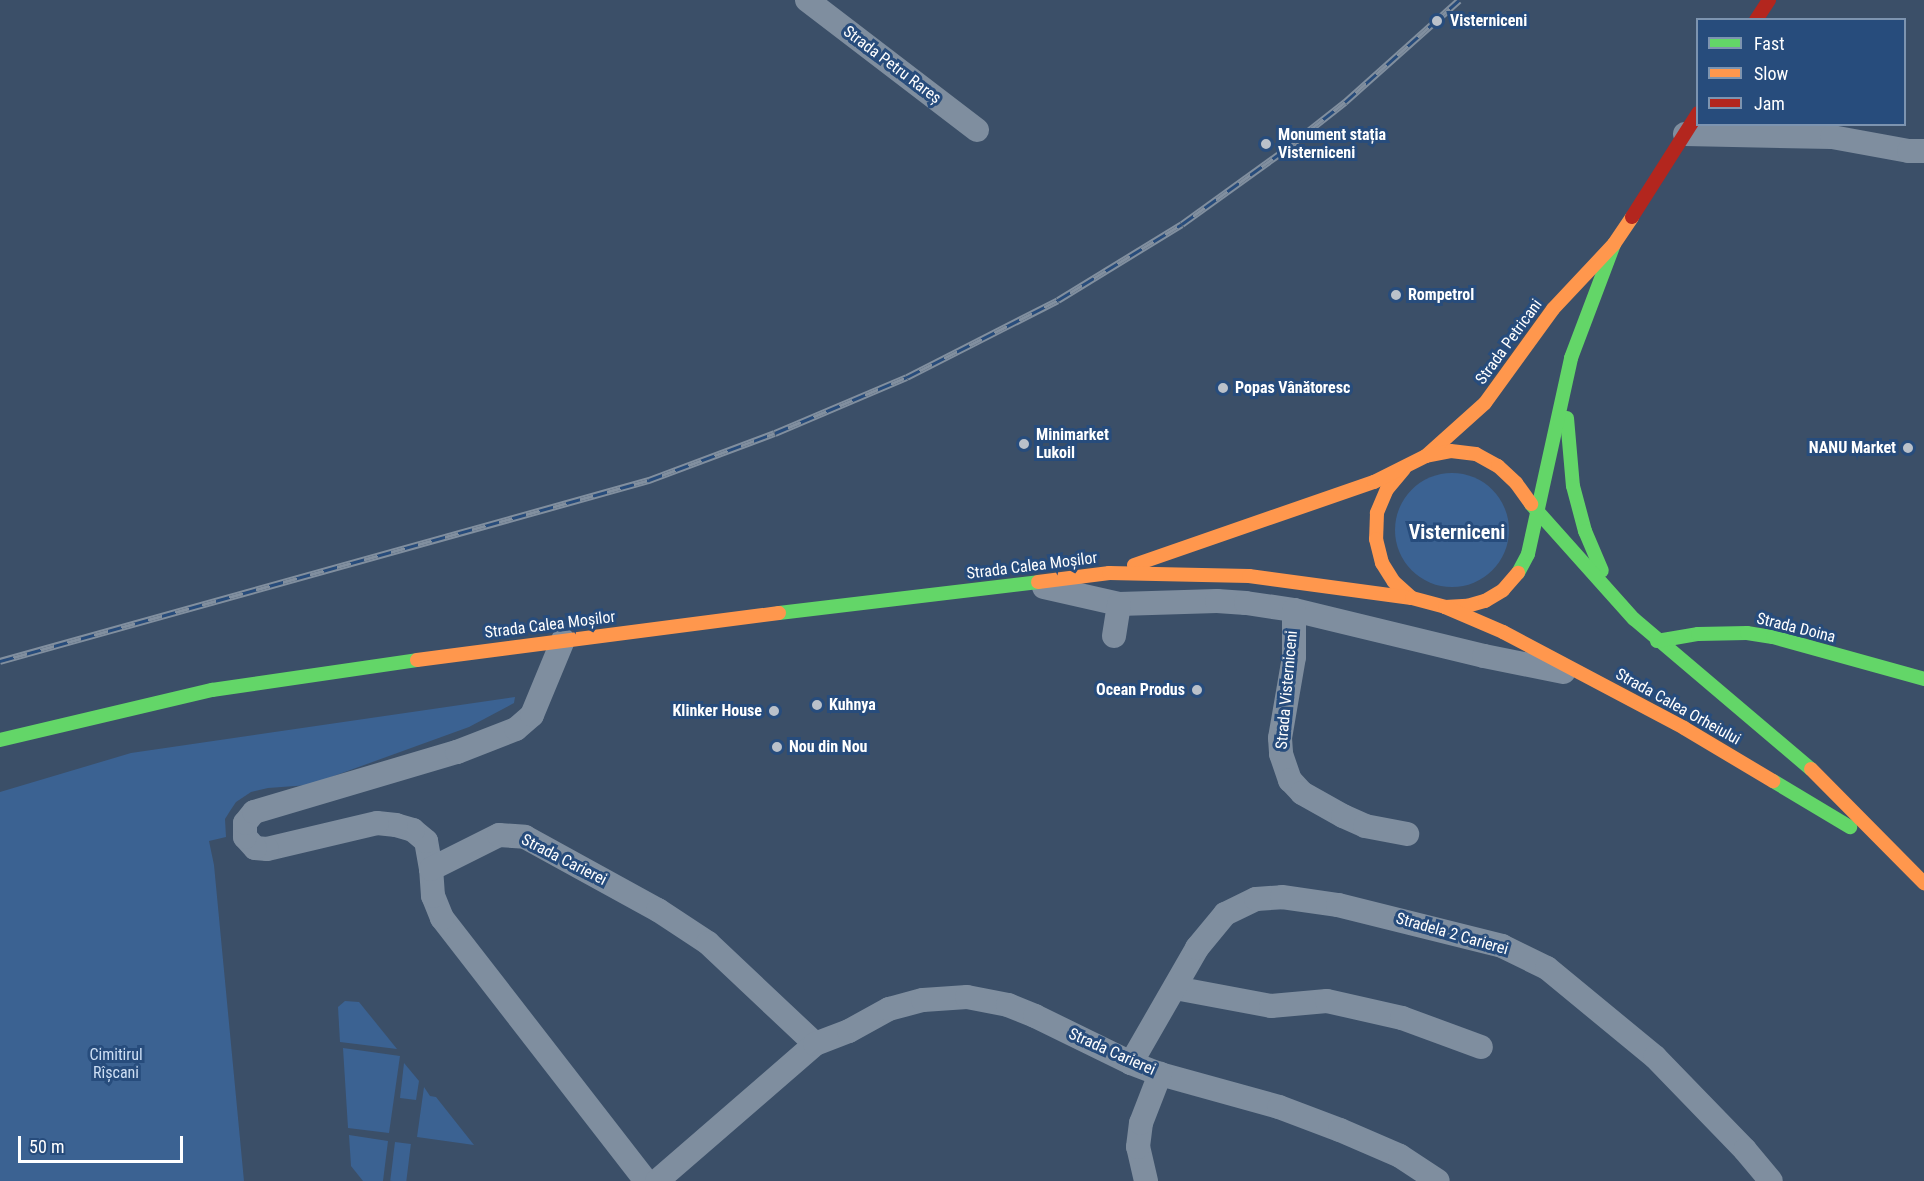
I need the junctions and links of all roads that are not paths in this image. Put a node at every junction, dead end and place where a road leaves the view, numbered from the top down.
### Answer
1 (807, 0) edge
2 (1769, 0) edge
3 (1757, 18) edge
4 (1691, 123) edge
5 (1724, 126) edge
6 (977, 130) dead end
7 (1924, 151) edge
8 (1614, 244) junction
9 (1563, 389) junction
10 (1426, 456) junction
11 (1404, 469) junction
12 (1537, 512) junction
13 (1109, 573) junction
14 (1027, 583) junction
15 (1610, 592) junction
16 (1412, 598) junction
17 (1119, 604) junction
18 (1445, 607) junction
19 (1294, 610) junction
20 (1114, 636) dead end
21 (563, 640) junction
22 (1657, 641) junction
23 (1590, 678) junction
24 (1924, 679) edge
25 (0, 740) edge
26 (1407, 834) dead end
27 (1887, 849) junction
28 (431, 869) junction
29 (1924, 883) edge
30 (1174, 988) junction
31 (815, 1044) junction
32 (1481, 1047) dead end
33 (1131, 1063) junction
34 (1161, 1074) junction
35 (646, 1181) edge
36 (657, 1181) edge
37 (1146, 1181) edge
38 (1438, 1181) edge
39 (1771, 1181) edge

1 - 6 street, Strada Petru Rareș
2 - 3 main road
4 - 8 main road, Strada Petricani
5 - 7 street
8 - 9 main road, Strada Petricani
8 - 10 main road, Strada Petricani
9 - 12 main road, Strada Petricani
9 - 15 main road
10 - 11 main road
10 - 12 main road
11 - 13 main road
11 - 16 main road
12 - 15 main road, Strada Calea Orheiului
12 - 18 main road
13 - 14 main road, Strada Calea Moșilor
13 - 16 main road
14 - 17 street, Strada Visterniceni
14 - 21 main road, Strada Calea Moșilor
15 - 22 main road, Strada Calea Orheiului
16 - 18 main road
17 - 19 street, Strada Visterniceni
17 - 20 street
18 - 23 main road, Strada Calea Orheiului
19 - 23 street, Strada Visterniceni
19 - 26 street, Strada Visterniceni
21 - 25 main road, Strada Calea Moșilor
21 - 28 street
22 - 24 main road, Strada Doina
22 - 27 main road, Strada Calea Orheiului
23 - 27 main road, Strada Calea Orheiului
27 - 29 main road, Strada Calea Orheiului
28 - 31 street, Strada Carierei
28 - 35 street
30 - 32 street
30 - 33 street, Stradela 2 Carierei
30 - 39 street, Stradela 2 Carierei
31 - 33 street, Strada Carierei
31 - 36 street, Strada Carierei
33 - 34 street, Strada Carierei
34 - 37 street
34 - 38 street, Strada Carierei

